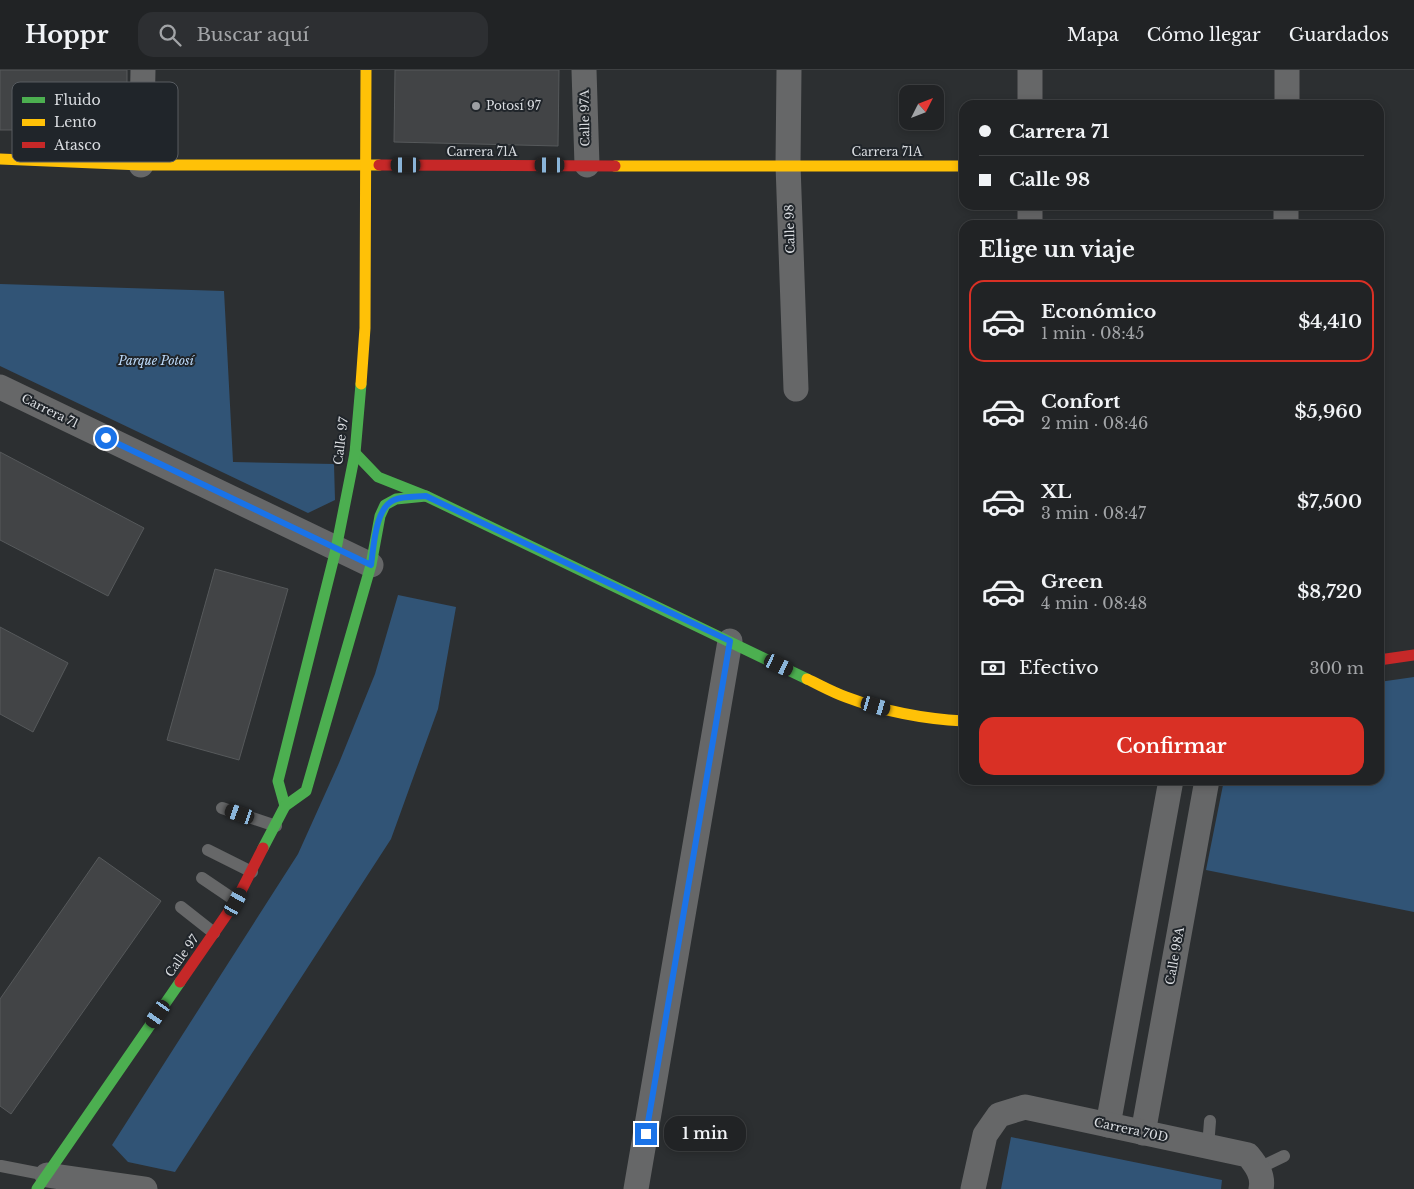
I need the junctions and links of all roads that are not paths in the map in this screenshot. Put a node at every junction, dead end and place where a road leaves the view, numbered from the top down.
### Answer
1 (366, 70) edge
2 (584, 70) edge
3 (789, 70) edge
4 (1030, 70) edge
5 (1287, 70) edge
6 (1030, 100) edge
7 (1287, 100) edge
8 (70, 162) edge
9 (141, 162) edge
10 (141, 165) junction
11 (366, 165) junction
12 (788, 165) junction
13 (587, 166) junction
14 (959, 166) edge
15 (0, 387) edge
16 (796, 389) dead end
17 (354, 453) junction
18 (426, 496) junction
19 (336, 549) junction
20 (371, 565) junction
21 (730, 641) junction
22 (1414, 654) edge
23 (1384, 659) edge
24 (959, 721) edge
25 (1170, 785) edge
26 (1206, 785) edge
27 (285, 806) junction
28 (222, 808) dead end
29 (276, 826) junction
30 (208, 850) dead end
31 (252, 872) junction
32 (202, 878) dead end
33 (236, 902) junction
34 (181, 907) dead end
35 (214, 933) junction
36 (1210, 1121) dead end
37 (1108, 1125) junction
38 (1143, 1132) junction
39 (1208, 1147) junction
40 (1284, 1156) dead end
41 (1, 1166) edge
42 (1260, 1178) edge
43 (42, 1182) edge
44 (145, 1189) edge
45 (636, 1189) edge
46 (973, 1189) edge

1 - 11 street, Calle 97
2 - 13 street, Calle 97A
3 - 12 street, Calle 98
4 - 6 street
5 - 7 street
8 - 10 street, Carrera 71A
9 - 10 street
10 - 11 street, Carrera 71A
11 - 13 street, Carrera 71A
11 - 17 street, Calle 97
12 - 13 street, Carrera 71A
12 - 14 street, Carrera 71A
12 - 16 street, Calle 98
15 - 19 street, Carrera 71
17 - 18 street
17 - 19 street, Calle 97
18 - 20 street
18 - 21 street
19 - 20 street, Carrera 71
19 - 27 street, Calle 97
20 - 27 street
21 - 24 street
21 - 45 street
22 - 23 street
25 - 37 street
26 - 38 street, Calle 98A
27 - 29 street, Calle 97
28 - 29 lane
29 - 31 street, Calle 97
30 - 31 lane
31 - 33 street, Calle 97
32 - 33 lane
33 - 35 street, Calle 97
34 - 35 lane
35 - 43 street, Calle 97
36 - 39 lane
37 - 38 street, Carrera 70D
37 - 46 street, Carrera 70D
38 - 39 street, Carrera 70D
39 - 42 street, Carrera 70D
40 - 42 lane
41 - 43 lane
43 - 44 street

